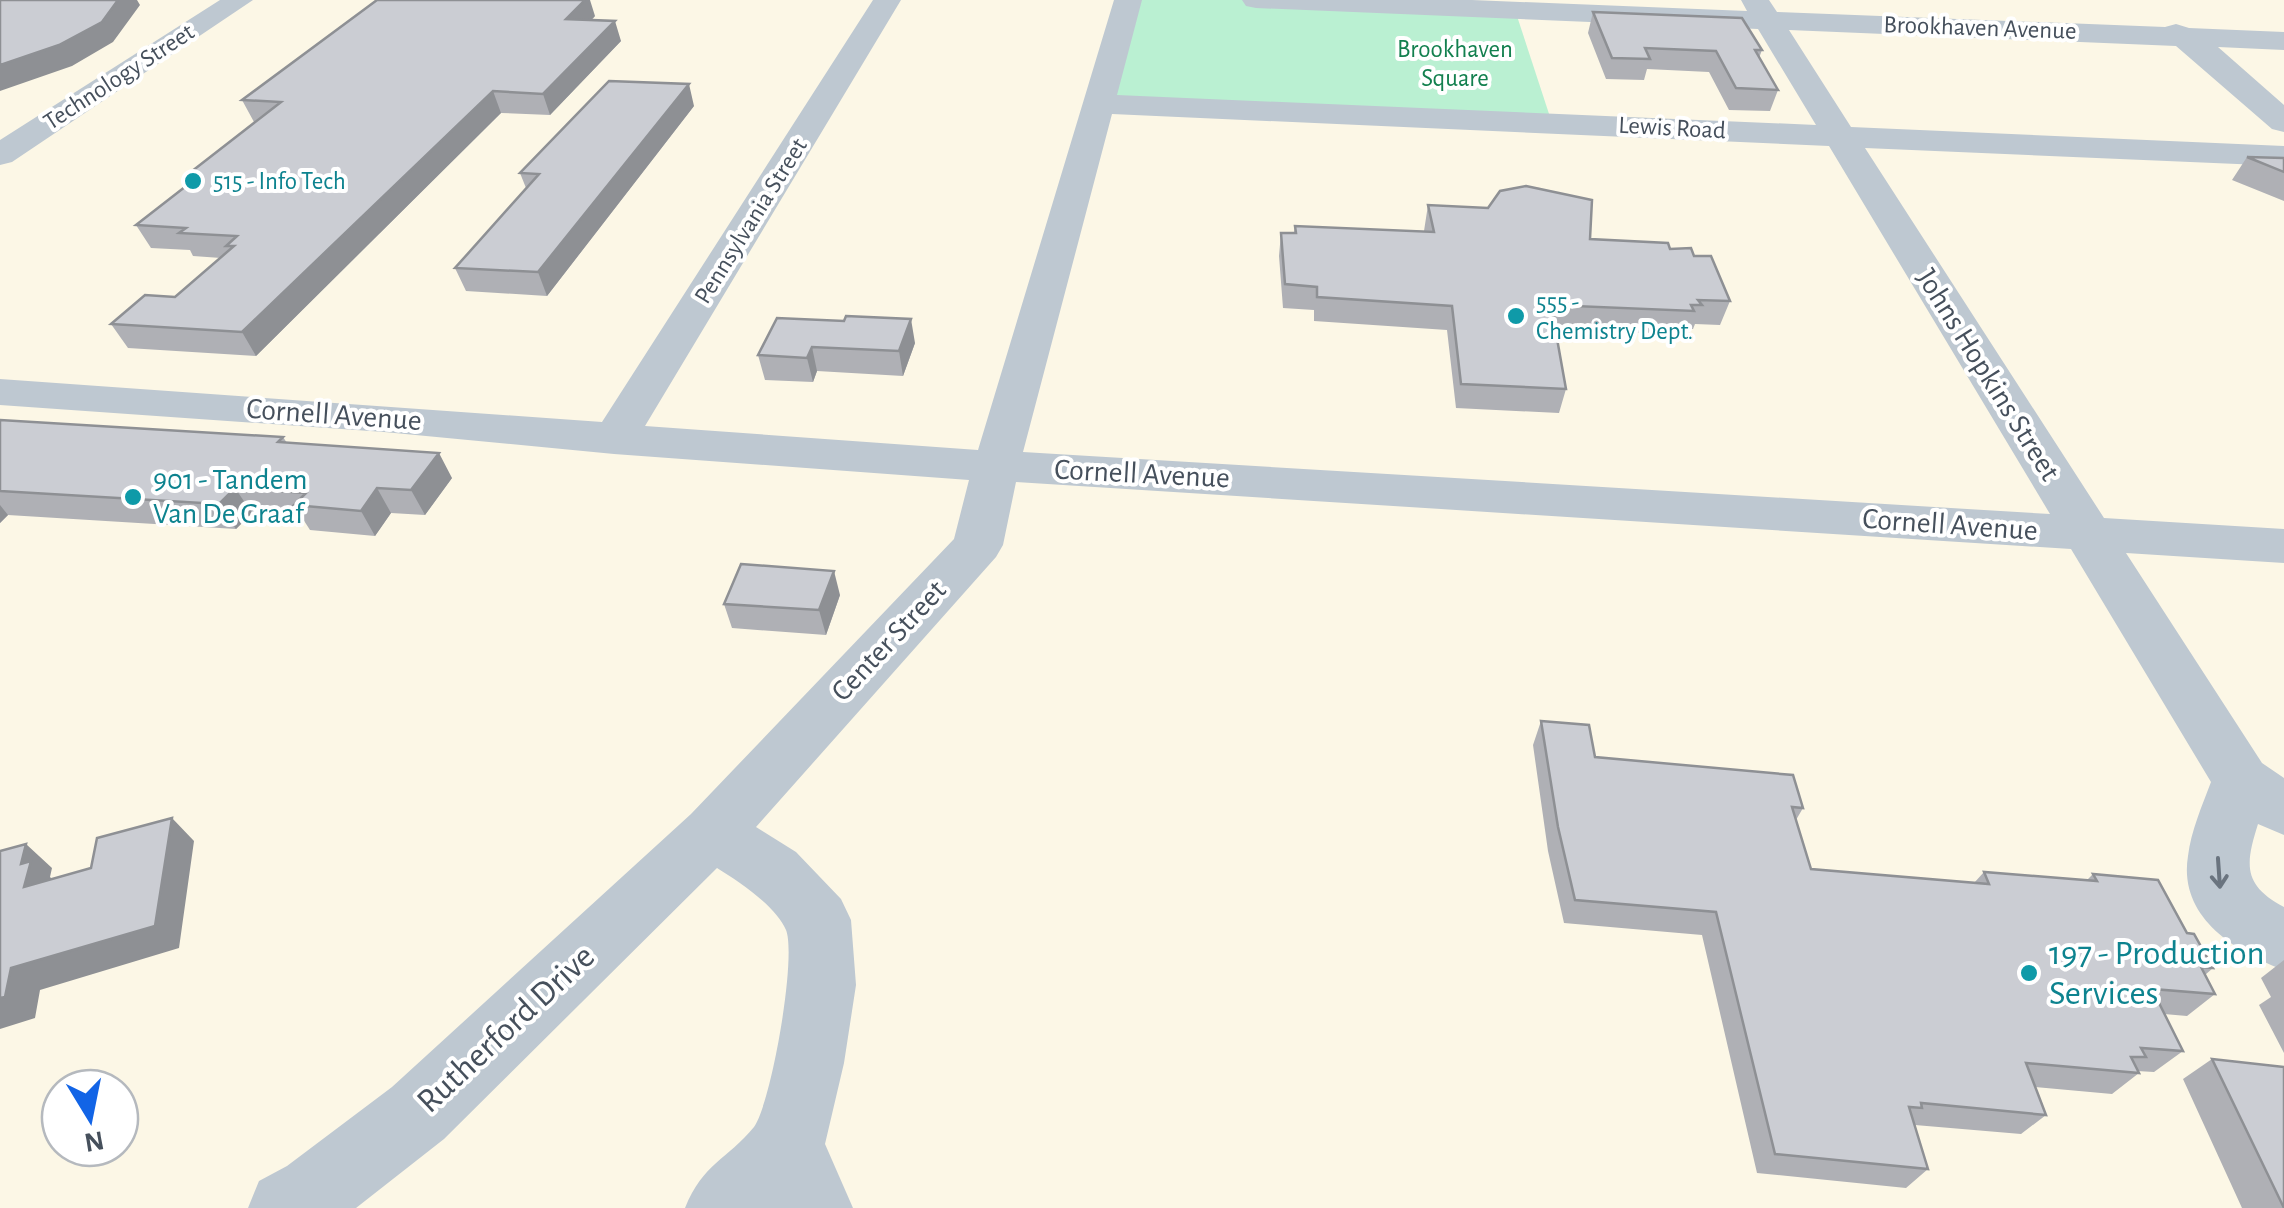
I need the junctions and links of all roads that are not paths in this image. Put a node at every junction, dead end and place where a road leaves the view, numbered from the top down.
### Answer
1 (239, 0) edge
2 (887, 0) edge
3 (1128, 0) edge
4 (1256, 0) edge
5 (2137, 0) edge
6 (1762, 10) edge
7 (2181, 37) junction
8 (2284, 41) edge
9 (1102, 104) junction
10 (2281, 120) edge
11 (1839, 134) junction
12 (2239, 140) junction
13 (0, 154) edge
14 (2284, 156) edge
15 (0, 392) edge
16 (614, 440) junction
17 (996, 468) junction
18 (2086, 534) junction
19 (2284, 546) edge
20 (2262, 795) edge
21 (713, 832) junction
22 (2284, 940) edge
23 (801, 1177) edge
24 (286, 1208) edge
25 (723, 1208) edge

1 - 13 street, Technology Street
2 - 16 street, Pennsylvania Street
3 - 9 street, Center Street
4 - 6 street, Brookhaven Avenue
5 - 7 street
6 - 7 street, Brookhaven Avenue
6 - 11 street, Johns Hopkins Street
7 - 8 street, Brookhaven Avenue
7 - 10 street
9 - 11 street, Lewis Road
9 - 17 street, Center Street
10 - 12 street
11 - 12 street, Lewis Road
11 - 18 street, Johns Hopkins Street
12 - 14 street, Lewis Road
15 - 16 street, Cornell Avenue
16 - 17 street, Cornell Avenue
17 - 18 street, Cornell Avenue
17 - 21 street, Center Street
18 - 19 street, Cornell Avenue
18 - 20 street, Johns Hopkins Street
20 -> 22 street, Johns Hopkins Street
21 - 23 street
21 - 24 street, Rutherford Drive
23 - 25 street

